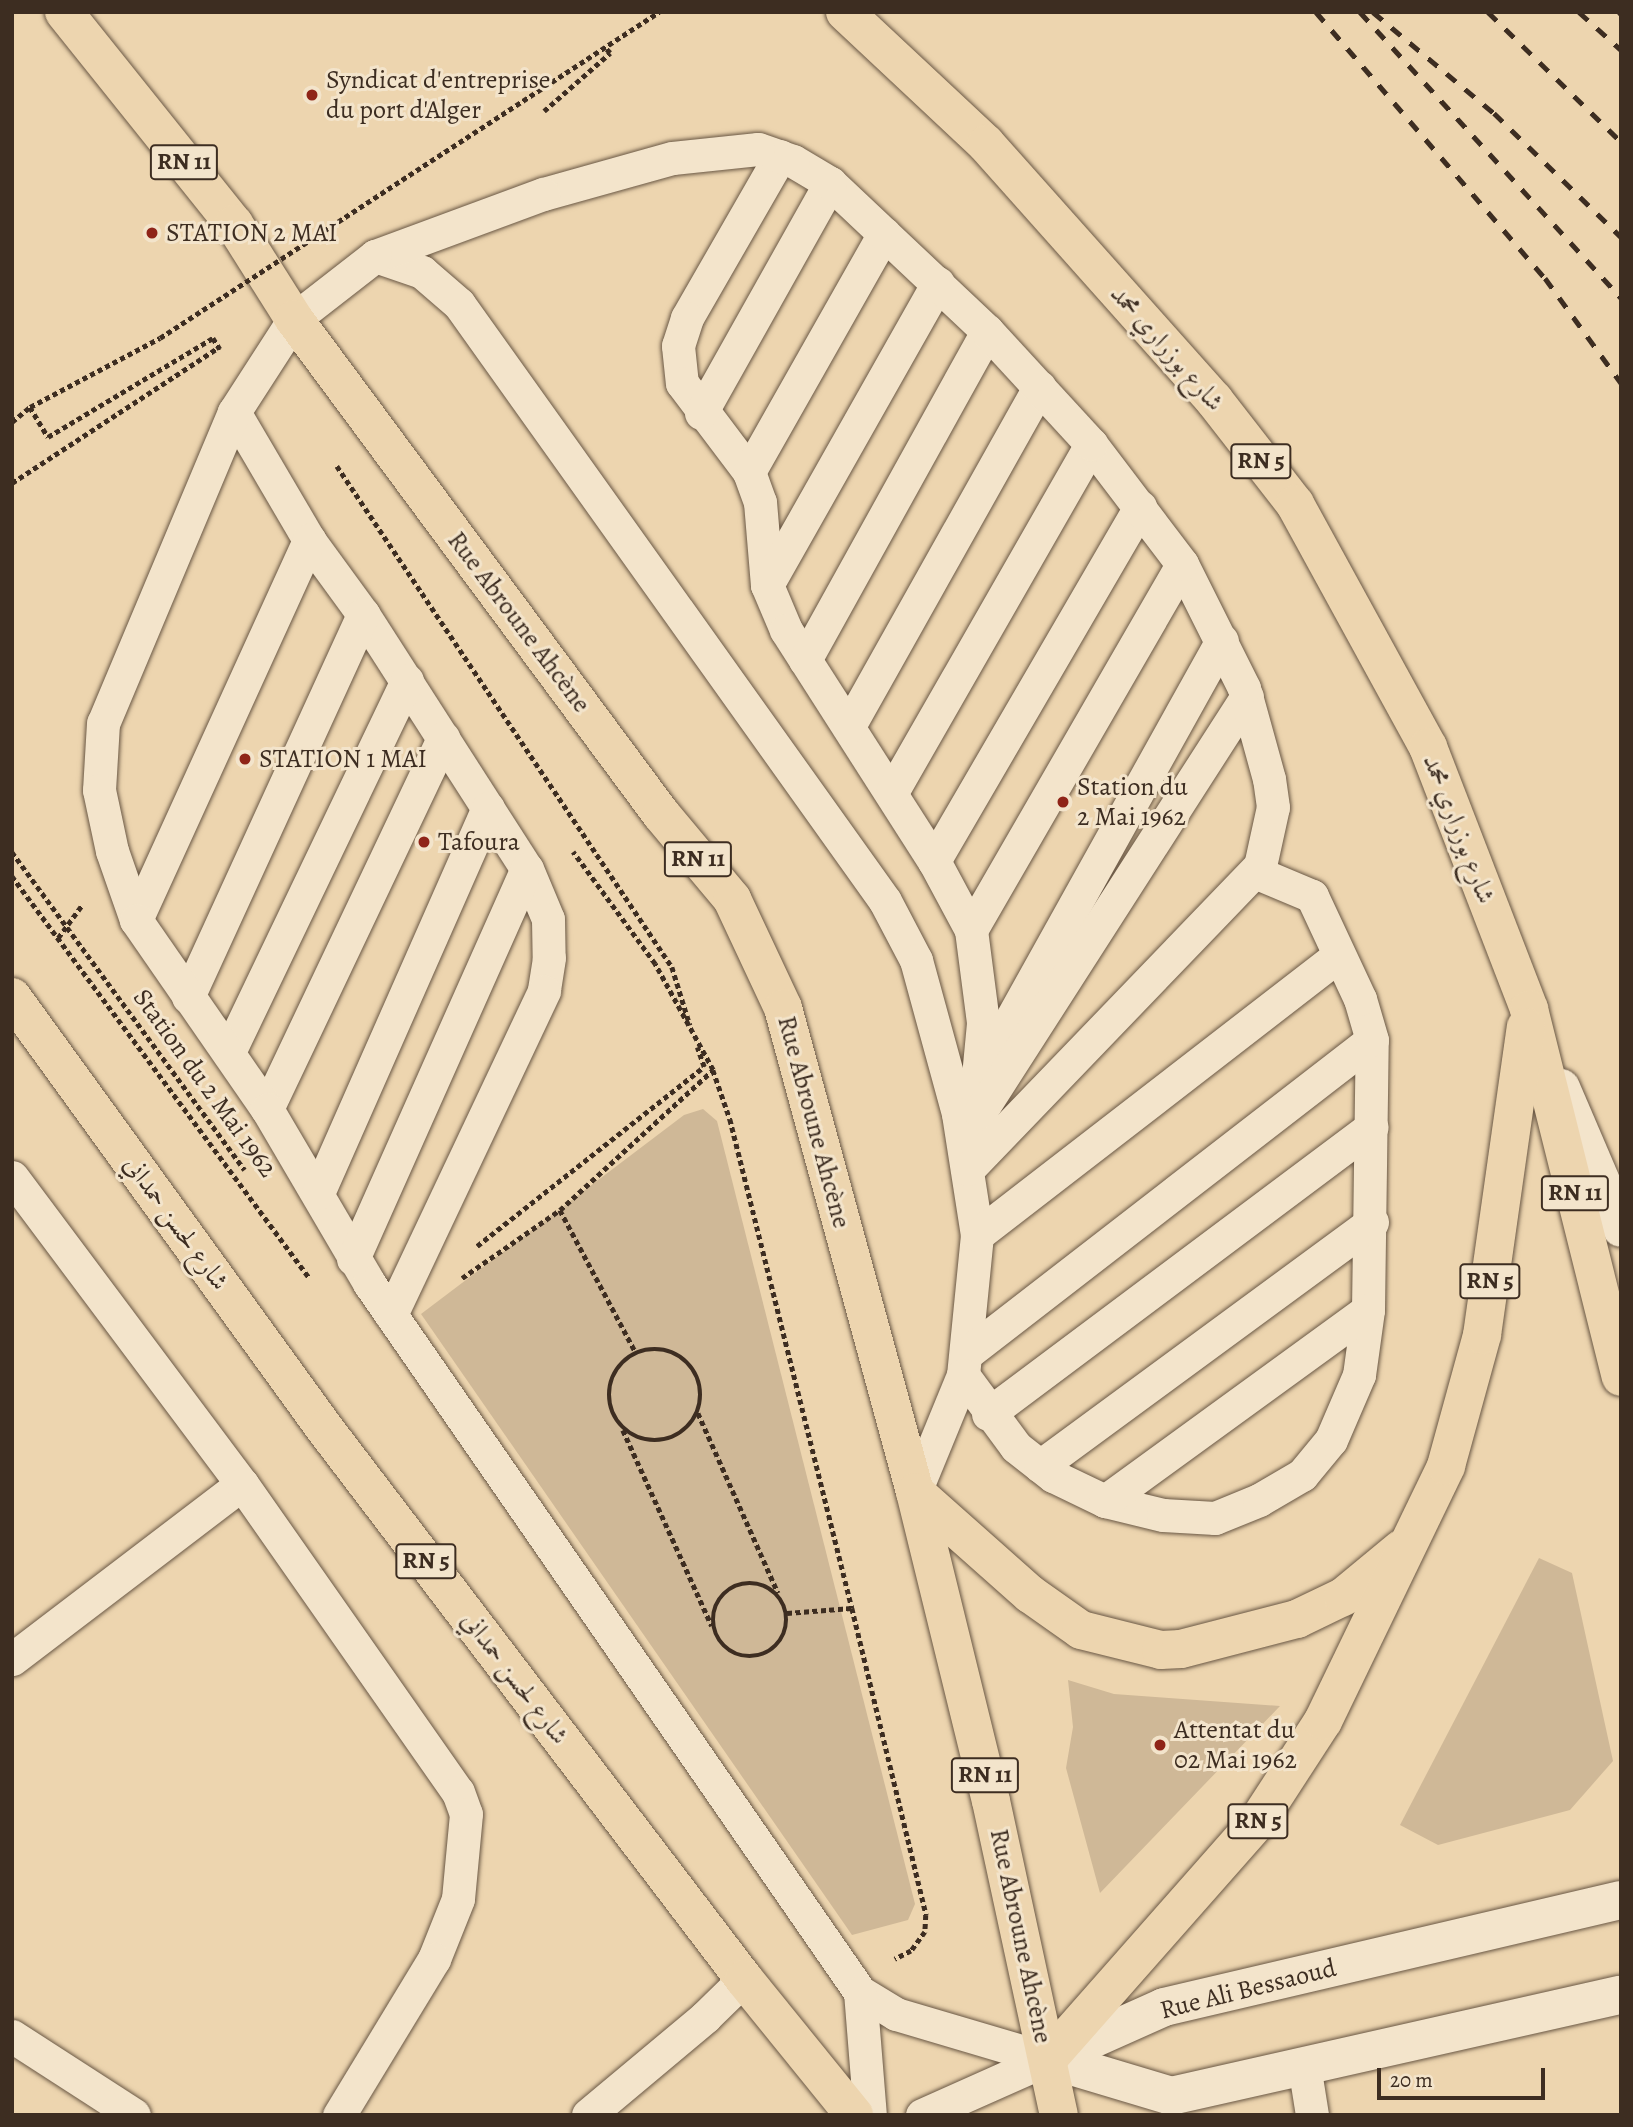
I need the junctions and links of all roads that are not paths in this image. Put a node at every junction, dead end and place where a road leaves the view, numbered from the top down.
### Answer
1 (64, 12) edge
2 (845, 12) edge
3 (780, 156) junction
4 (830, 183) junction
5 (884, 233) junction
6 (375, 256) junction
7 (938, 283) junction
8 (294, 319) junction
9 (987, 331) junction
10 (1039, 387) junction
11 (241, 401) junction
12 (701, 413) junction
13 (1091, 444) junction
14 (749, 472) junction
15 (1140, 507) junction
16 (309, 540) junction
17 (1182, 564) junction
18 (767, 585) junction
19 (363, 614) junction
20 (1222, 640) junction
21 (805, 660) junction
22 (407, 680) junction
23 (1247, 696) junction
24 (849, 726) junction
25 (443, 738) junction
26 (892, 792) junction
27 (488, 808) junction
28 (934, 861) junction
29 (527, 869) junction
30 (1255, 872) junction
31 (136, 920) junction
32 (971, 930) junction
33 (1337, 957) junction
34 (12, 997) edge
35 (188, 997) junction
36 (1529, 1009) junction
37 (1372, 1040) junction
38 (229, 1052) junction
39 (981, 1074) junction
40 (267, 1109) junction
41 (975, 1120) junction
42 (1371, 1127) junction
43 (968, 1169) junction
44 (12, 1177) edge
45 (318, 1193) junction
46 (1371, 1222) junction
47 (1621, 1228) edge
48 (977, 1235) junction
49 (353, 1259) junction
50 (1368, 1310) junction
51 (391, 1315) junction
52 (964, 1364) junction
53 (1621, 1377) edge
54 (988, 1414) junction
55 (1040, 1466) junction
56 (242, 1484) junction
57 (915, 1492) junction
58 (1105, 1501) junction
59 (1410, 1542) junction
60 (12, 1659) edge
61 (1621, 1900) edge
62 (744, 1979) junction
63 (860, 1992) junction
64 (1621, 1995) edge
65 (12, 2036) edge
66 (1048, 2059) junction
67 (1304, 2065) junction
68 (134, 2115) edge
69 (339, 2115) edge
70 (588, 2115) edge
71 (854, 2115) edge
72 (870, 2115) edge
73 (922, 2115) edge
74 (1059, 2115) edge
75 (1312, 2115) edge

1 - 8 highway, RN 11
2 - 36 highway, شارع بوزراري محمد / RN 5
3 - 4 lane
3 - 6 lane
3 - 12 lane
4 - 5 lane
4 - 12 lane
5 - 7 lane
5 - 14 lane
6 - 8 lane
6 - 43 lane
7 - 9 lane
7 - 18 lane
8 - 11 lane
8 - 57 highway, Rue Abroune Ahcène / RN 11
9 - 10 lane
9 - 21 lane
10 - 13 lane
10 - 24 lane
11 - 16 lane
11 - 31 lane
12 - 14 lane
13 - 15 lane
13 - 26 lane
14 - 18 lane
15 - 17 lane
15 - 28 lane
16 - 19 lane
16 - 31 lane
17 - 20 lane
17 - 32 lane
18 - 21 lane
19 - 22 lane
19 - 35 lane
20 - 23 lane
20 - 39 lane
21 - 24 lane
22 - 25 lane
22 - 38 lane
23 - 30 lane
23 - 41 lane
24 - 26 lane
25 - 27 lane
25 - 40 lane
26 - 28 lane
27 - 29 lane
27 - 45 lane
28 - 32 lane
29 - 49 lane
29 - 51 lane
30 - 33 lane
30 - 43 lane
31 - 35 lane
32 - 39 lane
33 - 37 lane
33 - 48 lane
34 - 62 highway, شارع لحسن حمداني / RN 5
35 - 38 lane
36 - 47 main road
36 - 53 highway, RN 11
36 - 59 highway, RN 5
37 - 42 lane
37 - 52 lane
38 - 40 lane
39 - 41 lane
40 - 45 lane
41 - 43 lane
42 - 46 lane
42 - 54 lane
43 - 48 lane
44 - 56 lane
45 - 49 lane
46 - 50 lane
46 - 55 lane
48 - 52 lane
49 - 51 lane
50 - 58 lane
50 - 58 lane
51 - 63 lane
52 - 54 lane
52 - 57 lane
54 - 55 lane
55 - 58 lane
56 - 60 lane
56 - 69 lane
57 - 59 highway
57 - 66 highway, Rue Abroune Ahcène / RN 11
59 - 66 highway, RN 5
61 - 66 main road, Rue Ali Bessaoud
62 - 70 lane
62 - 71 highway, شارع لحسن حمداني / RN 5
63 - 66 lane
63 - 72 lane
64 - 67 main road
65 - 68 lane
66 - 67 main road
66 - 73 lane
66 - 74 highway, RN 11
67 - 75 lane

